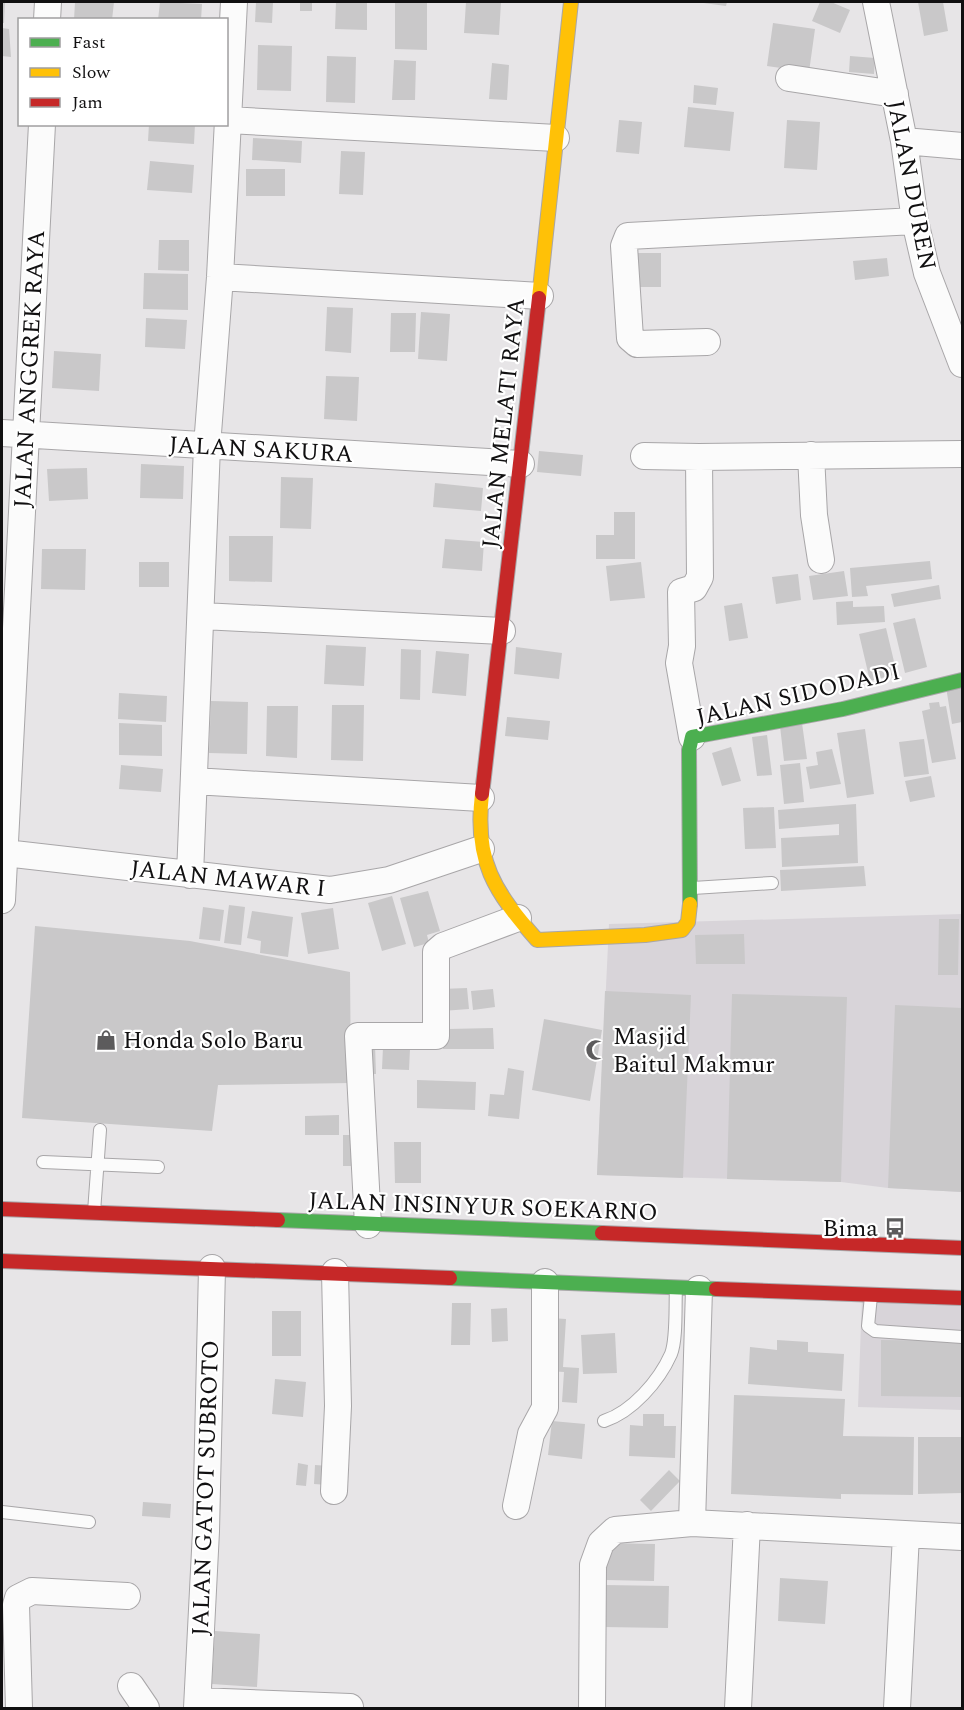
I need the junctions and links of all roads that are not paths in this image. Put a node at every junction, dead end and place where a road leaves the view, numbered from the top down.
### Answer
1 (48, 2) edge
2 (234, 2) edge
3 (571, 2) edge
4 (876, 2) edge
5 (47, 18) edge
6 (789, 78) dead end
7 (895, 94) junction
8 (228, 120) joint
9 (42, 126) edge
10 (228, 126) edge
11 (556, 138) junction
12 (904, 141) junction
13 (963, 146) edge
14 (915, 221) junction
15 (220, 277) junction
16 (540, 296) junction
17 (707, 342) dead end
18 (963, 364) edge
19 (13, 434) edge
20 (207, 446) junction
21 (963, 454) edge
22 (811, 455) junction
23 (645, 456) dead end
24 (699, 457) junction
25 (521, 464) junction
26 (821, 560) dead end
27 (202, 616) junction
28 (501, 631) junction
29 (963, 680) edge
30 (692, 737) junction
31 (194, 781) junction
32 (481, 798) junction
33 (481, 849) junction
34 (5, 853) junction
35 (190, 875) junction
36 (772, 883) dead end
37 (691, 888) junction
38 (2, 900) edge
39 (518, 918) junction
40 (100, 1130) dead end
41 (43, 1162) dead end
42 (98, 1164) junction
43 (158, 1167) dead end
44 (2, 1209) edge
45 (93, 1213) junction
46 (368, 1225) junction
47 (963, 1248) edge
48 (2, 1261) edge
49 (212, 1268) junction
50 (335, 1272) junction
51 (545, 1282) junction
52 (688, 1289) junction
53 (871, 1296) junction
54 (963, 1298) edge
55 (963, 1337) edge
56 (604, 1421) dead end
57 (334, 1491) dead end
58 (516, 1506) dead end
59 (2, 1512) edge
60 (89, 1522) dead end
61 (692, 1523) junction
62 (747, 1525) junction
63 (906, 1535) junction
64 (963, 1537) edge
65 (127, 1596) dead end
66 (131, 1686) dead end
67 (198, 1705) edge
68 (350, 1707) dead end
69 (19, 1708) edge
70 (146, 1708) edge
71 (592, 1708) edge
72 (738, 1708) edge
73 (897, 1708) edge

1 - 5 street
2 - 8 street
3 - 11 main road, JALAN MELATI RAYA
4 - 7 street, JALAN DUREN
6 - 7 street
7 - 12 street, JALAN DUREN
8 - 11 street
9 - 19 street, JALAN ANGGREK RAYA
10 - 15 street
11 - 16 main road, JALAN MELATI RAYA
12 - 13 street
12 - 14 street, JALAN DUREN
14 - 17 street
14 - 18 street, JALAN DUREN
15 - 16 street
15 - 20 street
16 - 25 main road, JALAN MELATI RAYA
19 - 20 street, JALAN SAKURA
19 - 34 street, JALAN ANGGREK RAYA
20 - 25 street, JALAN SAKURA
20 - 27 street
21 - 22 street
22 - 24 street
22 - 26 street
23 - 24 street
24 - 30 street
25 - 28 main road, JALAN MELATI RAYA
27 - 28 street
27 - 31 street
28 - 32 main road, JALAN MELATI RAYA
29 - 30 main road, JALAN SIDODADI
30 - 37 main road, JALAN SIDODADI
31 - 32 street
31 - 35 street
32 - 33 main road, JALAN MELATI RAYA
33 - 35 street, JALAN MAWAR I
33 - 39 main road
34 - 35 street, JALAN MAWAR I
34 - 38 street, JALAN ANGGREK RAYA
36 - 37 lane
37 - 39 main road, JALAN SIDODADI
39 - 46 street
40 - 42 lane
41 - 42 lane
42 - 43 lane
42 - 45 lane
44 - 45 main road, JALAN INSINYUR SOEKARNO
45 - 46 main road, JALAN INSINYUR SOEKARNO
46 - 47 main road, JALAN INSINYUR SOEKARNO
48 - 49 main road
49 - 50 main road
49 - 67 street, JALAN GATOT SUBROTO
50 - 51 main road
50 - 57 street
51 - 52 main road
51 - 58 street
52 - 53 main road
52 - 56 lane
52 - 61 street
53 - 54 main road
53 - 55 lane
59 - 60 lane
61 - 62 street
61 - 71 street
62 - 63 street
62 - 72 street
63 - 64 street
63 - 73 street
65 - 69 street
66 - 70 street
67 - 68 street

